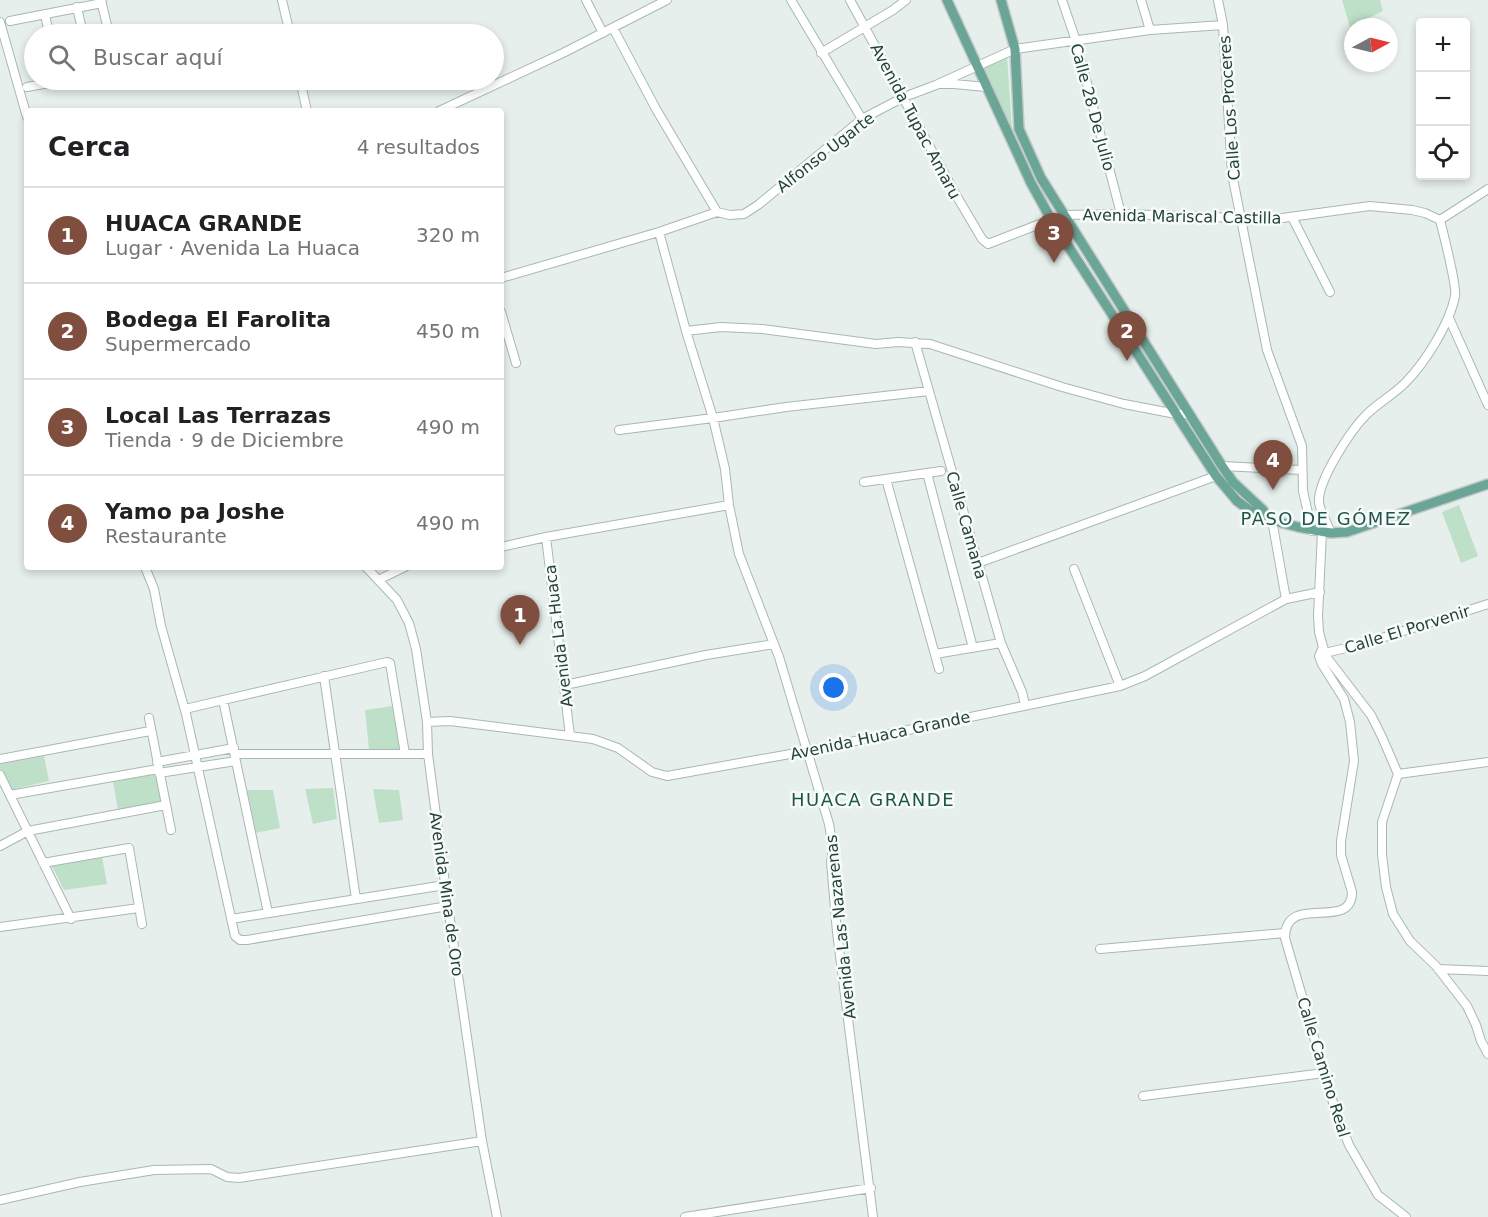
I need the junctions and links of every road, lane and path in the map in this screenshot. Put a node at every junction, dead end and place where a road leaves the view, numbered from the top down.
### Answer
1 (282, 0) edge
2 (586, 0) edge
3 (791, 0) edge
4 (850, 0) edge
5 (906, 0) edge
6 (947, 0) edge
7 (1001, 0) edge
8 (1062, 0) edge
9 (1141, 0) edge
10 (1218, 0) edge
11 (663, 1) edge
12 (101, 2) edge
13 (77, 7) junction
14 (45, 14) junction
15 (10, 21) dead end
16 (0, 22) edge
17 (47, 24) edge
18 (81, 24) edge
19 (106, 24) edge
20 (288, 24) edge
21 (1223, 25) junction
22 (865, 26) junction
23 (613, 28) junction
24 (1150, 30) junction
25 (603, 33) junction
26 (1076, 41) junction
27 (1015, 49) junction
28 (821, 53) junction
29 (977, 66) junction
30 (504, 80) edge
31 (936, 85) junction
32 (986, 87) junction
33 (303, 90) edge
34 (483, 90) edge
35 (904, 97) junction
36 (24, 108) edge
37 (307, 108) edge
38 (445, 108) edge
39 (862, 119) junction
40 (1488, 189) edge
41 (717, 212) junction
42 (1121, 214) junction
43 (1063, 216) junction
44 (1242, 217) junction
45 (1292, 217) junction
46 (1440, 220) junction
47 (1052, 221) junction
48 (659, 232) junction
49 (504, 277) edge
50 (1330, 292) dead end
51 (1449, 318) junction
52 (504, 322) edge
53 (686, 332) junction
54 (915, 342) junction
55 (516, 363) dead end
56 (929, 391) junction
57 (1488, 405) edge
58 (1176, 414) junction
59 (1188, 414) junction
60 (714, 418) junction
61 (619, 430) dead end
62 (1222, 466) junction
63 (1302, 470) junction
64 (941, 471) dead end
65 (927, 473) junction
66 (1216, 476) junction
67 (886, 479) junction
68 (864, 482) dead end
69 (1488, 484) edge
70 (729, 505) junction
71 (1270, 519) junction
72 (1322, 532) junction
73 (546, 537) junction
74 (504, 546) edge
75 (978, 563) junction
76 (1074, 569) dead end
77 (146, 570) edge
78 (369, 570) edge
79 (399, 570) edge
80 (378, 580) junction
81 (1320, 592) junction
82 (1286, 599) junction
83 (1488, 604) edge
84 (1001, 643) junction
85 (774, 644) junction
86 (973, 648) junction
87 (1324, 650) junction
88 (934, 654) junction
89 (939, 669) dead end
90 (324, 675) junction
91 (565, 685) junction
92 (1120, 686) junction
93 (222, 700) junction
94 (1025, 705) junction
95 (185, 709) junction
96 (149, 718) dead end
97 (427, 722) junction
98 (150, 730) junction
99 (570, 736) junction
100 (807, 751) junction
101 (235, 754) junction
102 (334, 754) junction
103 (405, 754) junction
104 (428, 754) junction
105 (196, 756) junction
106 (0, 759) edge
107 (1488, 762) edge
108 (158, 768) junction
109 (199, 768) junction
110 (1398, 774) junction
111 (0, 775) edge
112 (10, 795) junction
113 (166, 805) junction
114 (171, 830) dead end
115 (28, 831) junction
116 (0, 846) edge
117 (44, 863) junction
118 (445, 885) junction
119 (356, 898) junction
120 (448, 906) junction
121 (139, 908) junction
122 (268, 913) junction
123 (71, 919) junction
124 (231, 919) junction
125 (142, 924) dead end
126 (0, 927) edge
127 (1285, 933) junction
128 (1100, 949) dead end
129 (1438, 969) junction
130 (1488, 971) edge
131 (1488, 1054) edge
132 (1324, 1073) junction
133 (1143, 1096) dead end
134 (482, 1142) junction
135 (871, 1188) junction
136 (0, 1200) edge
137 (497, 1217) edge
138 (685, 1217) edge
139 (873, 1217) edge
140 (1406, 1217) edge

1 - 20 street
2 - 25 street
3 - 28 street
4 - 22 street, Avenida Tupac Amaru
5 - 22 street
6 - 29 main road
7 - 27 main road
8 - 26 street, Calle 28 De Julio
9 - 24 street
10 - 21 street, Calle Los Proceres
11 - 23 street
12 - 13 street
12 - 19 street
13 - 14 street
13 - 18 street
14 - 15 street
14 - 17 street
16 - 36 street
21 - 24 street, Alfonso Ugarte
21 - 44 street, Calle Los Proceres
22 - 28 street
22 - 35 street, Avenida Tupac Amaru
23 - 25 street
23 - 41 street
24 - 26 street, Alfonso Ugarte
25 - 30 street
26 - 27 street, Alfonso Ugarte
26 - 42 street, Calle 28 De Julio
27 - 29 street, Alfonso Ugarte
27 - 43 main road
28 - 39 street
29 - 31 street, Alfonso Ugarte
29 - 32 main road
31 - 32 street
31 - 35 street, Alfonso Ugarte
32 - 47 main road
33 - 37 street
34 - 38 street
35 - 39 street, Alfonso Ugarte
35 - 47 street, Avenida Tupac Amaru
39 - 41 street, Alfonso Ugarte
40 - 46 street
41 - 48 street, Alfonso Ugarte
42 - 43 street, Avenida Mariscal Castilla
42 - 44 street, Avenida Mariscal Castilla
43 - 47 street
43 - 59 main road
44 - 45 street, Avenida Mariscal Castilla
44 - 63 street, Calle Los Proceres
45 - 46 street, Avenida Mariscal Castilla
45 - 50 street
46 - 51 street
47 - 58 main road
48 - 49 street, Alfonso Ugarte
48 - 53 street, Avenida Las Nazarenas
51 - 57 street
51 - 72 street
52 - 55 street
53 - 54 street
53 - 60 street, Avenida Las Nazarenas
54 - 56 street, Calle Camana
54 - 58 street
56 - 60 street
56 - 75 street, Calle Camana
58 - 59 street
58 - 66 main road
59 - 62 main road
60 - 61 street
60 - 70 street, Avenida Las Nazarenas
62 - 63 street
62 - 71 main road
63 - 72 street, Calle Los Proceres
64 - 65 street
65 - 67 street
65 - 86 street
66 - 71 main road
66 - 75 street
67 - 68 street
67 - 88 street
69 - 72 main road
70 - 73 street
70 - 85 street, Avenida Las Nazarenas
71 - 72 main road
71 - 82 street
72 - 81 street
73 - 74 street
73 - 91 street, Avenida La Huaca
75 - 84 street, Calle Camana
76 - 92 street
77 - 95 street
78 - 80 street, Avenida Mina de Oro
79 - 80 street
80 - 97 street, Avenida Mina de Oro
81 - 82 street, Avenida Huaca Grande
81 - 87 street
82 - 92 street, Avenida Huaca Grande
83 - 87 street, Calle El Porvenir
84 - 86 street
84 - 94 street, Calle Camana
85 - 91 street
85 - 100 street, Avenida Las Nazarenas
86 - 88 street
87 - 110 street
87 - 127 street
88 - 89 street
90 - 93 street
90 - 102 street
90 - 103 street
91 - 99 street, Avenida La Huaca
92 - 94 street, Avenida Huaca Grande
93 - 95 street
93 - 101 street
94 - 100 street, Avenida Huaca Grande
95 - 105 street
96 - 98 street
97 - 99 street, Avenida Huaca Grande
97 - 104 street, Avenida Mina de Oro
98 - 106 street
98 - 108 street
99 - 100 street, Avenida Huaca Grande
100 - 135 street, Avenida Las Nazarenas
101 - 102 street
101 - 105 street
101 - 109 street
101 - 122 street
102 - 103 street
102 - 119 street
103 - 104 street
104 - 118 street, Avenida Mina de Oro
105 - 108 street
105 - 109 street
107 - 110 street
108 - 109 street
108 - 112 street
108 - 113 street
109 - 124 street
110 - 129 street
111 - 112 street
112 - 115 street
113 - 114 street
113 - 115 street
115 - 116 street
115 - 117 street
117 - 121 street
117 - 123 street
118 - 119 street
118 - 120 street, Avenida Mina de Oro
119 - 122 street
120 - 124 street
120 - 134 street, Avenida Mina de Oro
121 - 123 street
121 - 125 street
122 - 124 street
123 - 126 street
127 - 128 street
127 - 132 street, Calle Camino Real
129 - 130 street
129 - 131 street
132 - 133 street
132 - 140 street, Calle Camino Real
134 - 136 street
134 - 137 street, Avenida Mina de Oro
135 - 138 street
135 - 139 street, Avenida Las Nazarenas

